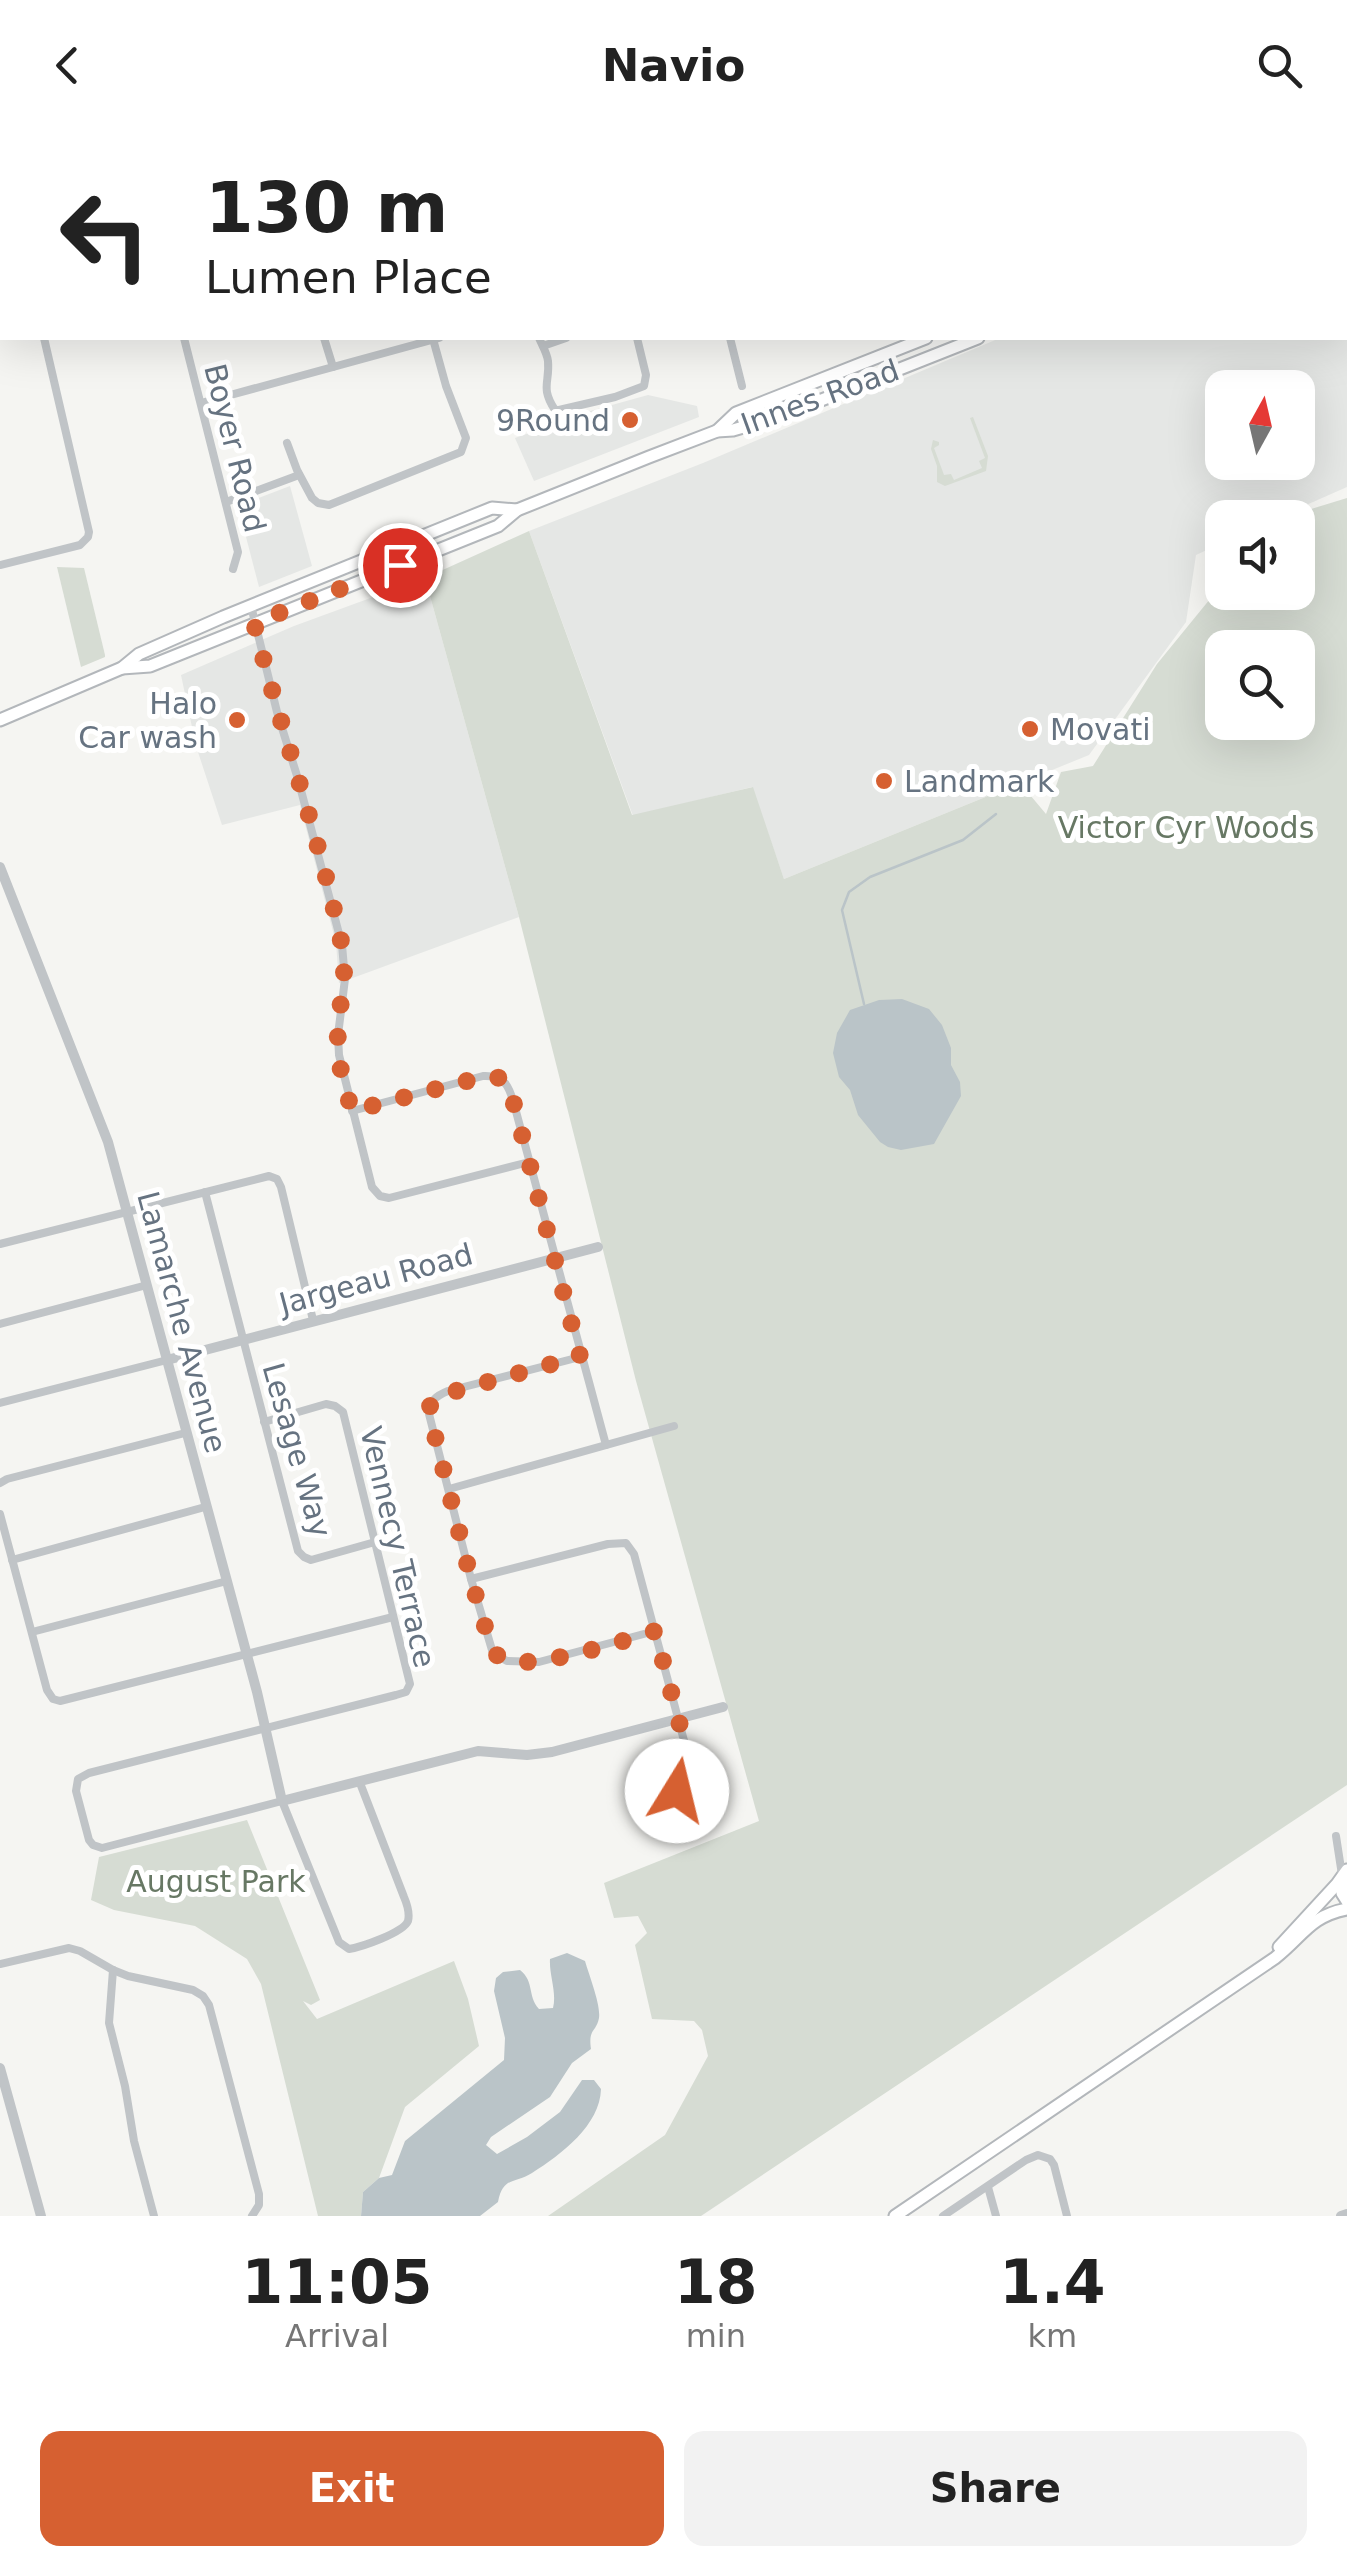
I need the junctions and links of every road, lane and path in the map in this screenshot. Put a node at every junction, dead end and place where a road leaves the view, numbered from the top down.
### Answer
1 (44, 340) edge
2 (185, 340) edge
3 (325, 340) edge
4 (429, 340) edge
5 (436, 340) edge
6 (637, 340) edge
7 (730, 340) edge
8 (921, 340) edge
9 (957, 341) edge
10 (541, 342) edge
11 (333, 367) junction
12 (742, 386) dead end
13 (201, 403) junction
14 (718, 431) junction
15 (287, 443) dead end
16 (300, 475) junction
17 (226, 502) junction
18 (517, 510) junction
19 (0, 564) edge
20 (233, 569) dead end
21 (250, 606) junction
22 (254, 623) junction
23 (122, 668) junction
24 (0, 720) edge
25 (0, 867) edge
26 (352, 1111) junction
27 (529, 1162) junction
28 (205, 1192) junction
29 (127, 1212) junction
30 (0, 1244) edge
31 (598, 1247) dead end
32 (554, 1258) junction
33 (147, 1285) junction
34 (313, 1320) junction
35 (0, 1324) edge
36 (243, 1341) junction
37 (580, 1356) junction
38 (167, 1360) junction
39 (0, 1403) edge
40 (264, 1422) junction
41 (674, 1426) dead end
42 (185, 1433) junction
43 (606, 1445) junction
44 (0, 1484) edge
45 (449, 1489) junction
46 (206, 1507) junction
47 (0, 1514) edge
48 (375, 1542) junction
49 (12, 1560) junction
50 (471, 1579) junction
51 (227, 1581) junction
52 (393, 1617) junction
53 (655, 1631) junction
54 (32, 1632) junction
55 (246, 1655) junction
56 (723, 1707) dead end
57 (677, 1719) junction
58 (266, 1728) junction
59 (360, 1783) junction
60 (677, 1791) dead end
61 (282, 1801) junction
62 (1347, 1844) edge
63 (1344, 1875) edge
64 (1347, 1901) edge
65 (1347, 1910) edge
66 (0, 1964) edge
67 (1263, 1966) junction
68 (112, 1970) junction
69 (1, 2075) edge
70 (988, 2187) junction
71 (41, 2216) edge
72 (154, 2216) edge
73 (252, 2216) edge
74 (896, 2216) edge
75 (943, 2216) edge
76 (996, 2216) edge
77 (1067, 2216) edge

1 - 19 street
2 - 13 street, Boyer Road
3 - 11 street
4 - 11 street
5 - 16 street
6 - 10 street
7 - 12 street
8 - 14 main road, Innes Road
9 - 14 main road, Innes Road
11 - 13 street
13 - 17 street, Boyer Road
14 - 18 main road, Innes Road
15 - 16 street
16 - 17 street
17 - 20 street, Boyer Road
18 - 21 main road, Innes Road
18 - 22 main road, Innes Road
21 - 22 street
21 - 23 main road, Innes Road
22 - 23 main road, Innes Road
22 - 26 street
23 - 24 main road, Innes Road
25 - 29 street, Lamarche Avenue
26 - 27 street
26 - 27 street
27 - 32 street
28 - 29 street
28 - 34 street
28 - 36 street, Lesage Way
29 - 30 street
29 - 33 street, Lamarche Avenue
31 - 32 street, Jargeau Road
32 - 34 street, Jargeau Road
32 - 37 street
33 - 35 street
33 - 38 street, Lamarche Avenue
34 - 36 street, Jargeau Road
36 - 38 street, Jargeau Road
36 - 40 street, Lesage Way
37 - 43 street
37 - 45 street
38 - 39 street
38 - 42 street, Lamarche Avenue
40 - 48 street, Lesage Way
40 - 48 street, Vennecy Terrace
41 - 43 street
42 - 44 street
42 - 46 street, Lamarche Avenue
43 - 45 street
45 - 50 street
46 - 49 street
46 - 51 street, Lamarche Avenue
47 - 49 street
48 - 52 street, Vennecy Terrace
49 - 54 street
50 - 53 street
50 - 53 street
51 - 54 street
51 - 55 street, Lamarche Avenue
52 - 55 street
52 - 58 street, Vennecy Terrace
53 - 57 street
54 - 55 street
55 - 58 street, Lamarche Avenue
56 - 57 street
57 - 59 street
57 - 60 street
58 - 61 street, Lamarche Avenue
58 - 61 street
59 - 61 street
59 - 61 street
62 - 63 street
63 - 64 main road
63 - 67 main road
65 - 67 main road
66 - 68 street
67 - 74 main road
68 - 72 street
68 - 73 street
69 - 71 street
70 - 75 street
70 - 76 street
70 - 77 street

